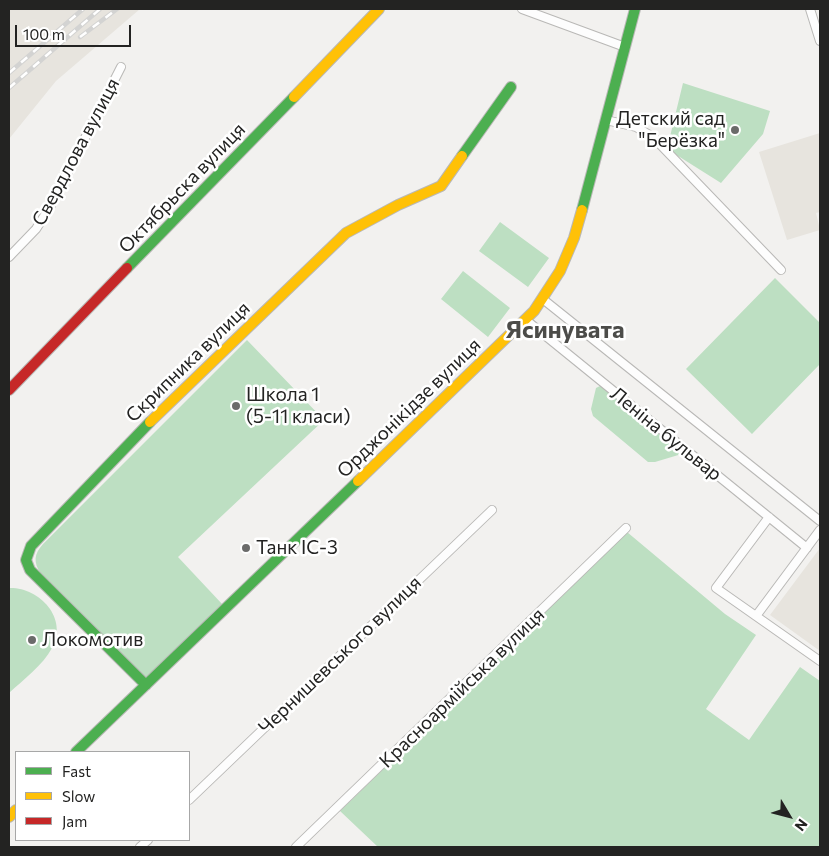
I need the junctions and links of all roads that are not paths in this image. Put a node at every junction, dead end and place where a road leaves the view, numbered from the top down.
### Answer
1 (379, 9) edge
2 (522, 9) edge
3 (635, 9) edge
4 (810, 9) edge
5 (820, 41) edge
6 (626, 47) junction
7 (121, 67) dead end
8 (512, 88) dead end
9 (606, 120) junction
10 (9, 257) edge
11 (780, 270) dead end
12 (544, 300) junction
13 (526, 320) junction
14 (9, 390) edge
15 (492, 510) dead end
16 (769, 516) junction
17 (820, 521) edge
18 (626, 528) dead end
19 (820, 530) edge
20 (807, 548) junction
21 (756, 616) junction
22 (820, 661) edge
23 (146, 685) junction
24 (77, 751) edge
25 (190, 799) edge
26 (296, 847) edge

1 - 14 main road, Октябрьска вулиця
2 - 6 street
3 - 6 main road, Орджонікідзе вулиця
4 - 5 street
6 - 9 main road, Орджонікідзе вулиця
7 - 10 street, Свердлова вулиця
8 - 23 main road, Скрипника вулиця
9 - 11 street
9 - 12 main road, Орджонікідзе вулиця
12 - 13 main road, Орджонікідзе вулиця
12 - 17 street, Леніна бульвар
13 - 16 street, Леніна бульвар
13 - 23 main road, Орджонікідзе вулиця
15 - 25 street, Чернишевського вулиця
16 - 20 street, Леніна бульвар
16 - 21 street
18 - 26 street, Красноармійська вулиця
19 - 20 street
20 - 21 street
21 - 22 street
23 - 24 main road, Орджонікідзе вулиця

